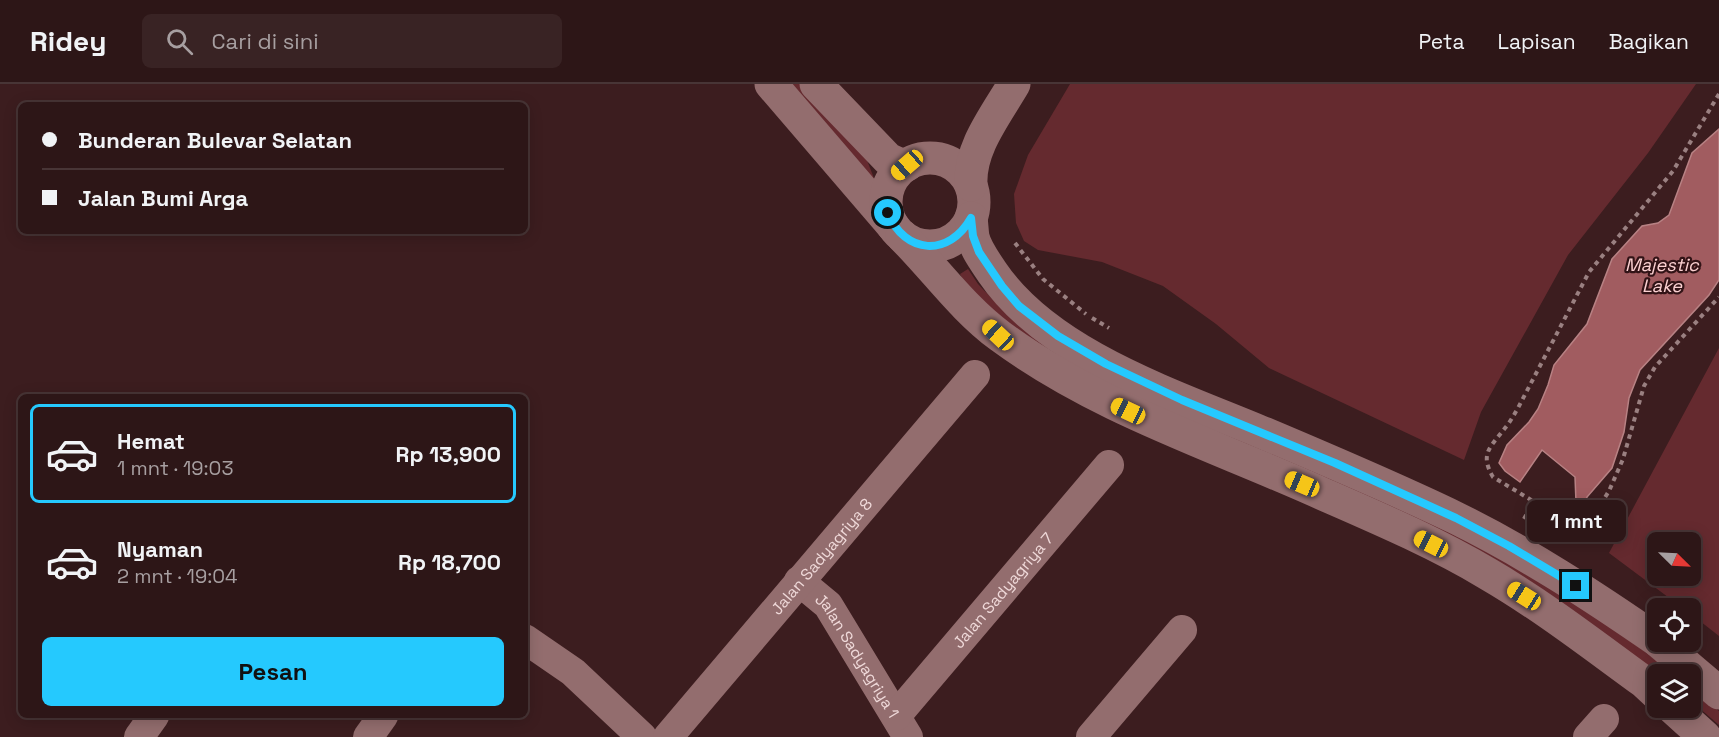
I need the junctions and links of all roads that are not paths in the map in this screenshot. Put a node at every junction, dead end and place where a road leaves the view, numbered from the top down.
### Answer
1 (771, 84) edge
2 (816, 84) edge
3 (1014, 84) edge
4 (983, 137) junction
5 (920, 161) junction
6 (971, 185) junction
7 (971, 218) junction
8 (898, 231) junction
9 (975, 375) dead end
10 (1108, 465) dead end
11 (800, 581) junction
12 (1182, 630) dead end
13 (1647, 634) edge
14 (528, 641) edge
15 (1670, 652) edge
16 (1647, 687) edge
17 (1719, 693) edge
18 (152, 718) edge
19 (382, 718) edge
20 (1683, 718) edge
21 (902, 726) edge
22 (138, 737) edge
23 (368, 737) edge
24 (642, 737) edge
25 (668, 737) edge
26 (1091, 737) edge
27 (1705, 737) edge

1 - 8 street
2 - 5 street
3 - 4 street
4 - 5 street
4 - 6 street
5 - 6 street
5 - 8 street
6 - 7 street
7 - 8 street
7 - 13 street
8 - 16 street
9 - 11 street, Jalan Sadyagriya 8
10 - 21 street, Jalan Sadyagriya 7
11 - 21 street, Jalan Sadyagriya 1
11 - 25 street, Jalan Sadyagriya 8
12 - 26 street
14 - 24 street
15 - 17 street
18 - 22 street
19 - 23 street
20 - 27 street

